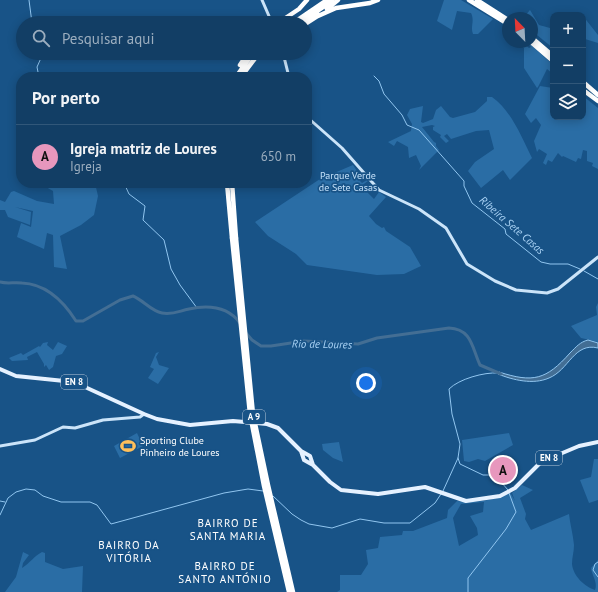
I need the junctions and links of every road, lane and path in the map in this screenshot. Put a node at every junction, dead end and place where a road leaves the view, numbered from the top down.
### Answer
1 (262, 0) edge
2 (307, 0) edge
3 (327, 0) edge
4 (333, 0) edge
5 (338, 0) edge
6 (378, 0) edge
7 (469, 0) edge
8 (477, 0) edge
9 (496, 13) junction
10 (269, 16) edge
11 (288, 16) edge
12 (304, 16) edge
13 (310, 16) edge
14 (318, 16) junction
15 (501, 16) edge
16 (312, 20) edge
17 (538, 43) edge
18 (538, 48) edge
19 (550, 53) edge
20 (550, 58) edge
21 (285, 60) edge
22 (247, 61) joint
23 (239, 72) edge
24 (243, 72) edge
25 (288, 72) edge
26 (586, 84) edge
27 (586, 92) edge
28 (597, 93) edge
29 (586, 95) edge
30 (598, 101) edge
31 (598, 104) edge
32 (312, 121) edge
33 (228, 188) edge
34 (232, 188) edge
35 (234, 238) junction
36 (598, 257) edge
37 (0, 369) edge
38 (144, 414) junction
39 (598, 442) edge
40 (0, 446) edge
41 (305, 455) junction
42 (309, 461) junction
43 (289, 592) edge
44 (293, 592) edge

1 - 10 main road
2 - 11 highway
3 - 12 highway
4 - 13 highway
5 - 14 highway
6 - 14 highway
7 - 9 highway
8 - 9 highway
9 - 15 highway
14 - 16 highway
17 - 19 highway
18 - 20 highway
21 - 25 main road
22 - 23 highway
22 - 24 highway
26 - 28 highway
27 - 30 highway
29 - 31 highway
32 - 36 main road
33 - 35 highway, A 9
34 - 35 highway, A 9
35 - 43 highway, A 9, bridge
35 - 44 highway, A 9, bridge
37 - 38 main road, EN 8
38 - 40 main road
38 - 41 main road, EN 8
39 - 42 main road, EN 8
41 - 42 main road, EN 8
41 - 42 main road, EN 8

